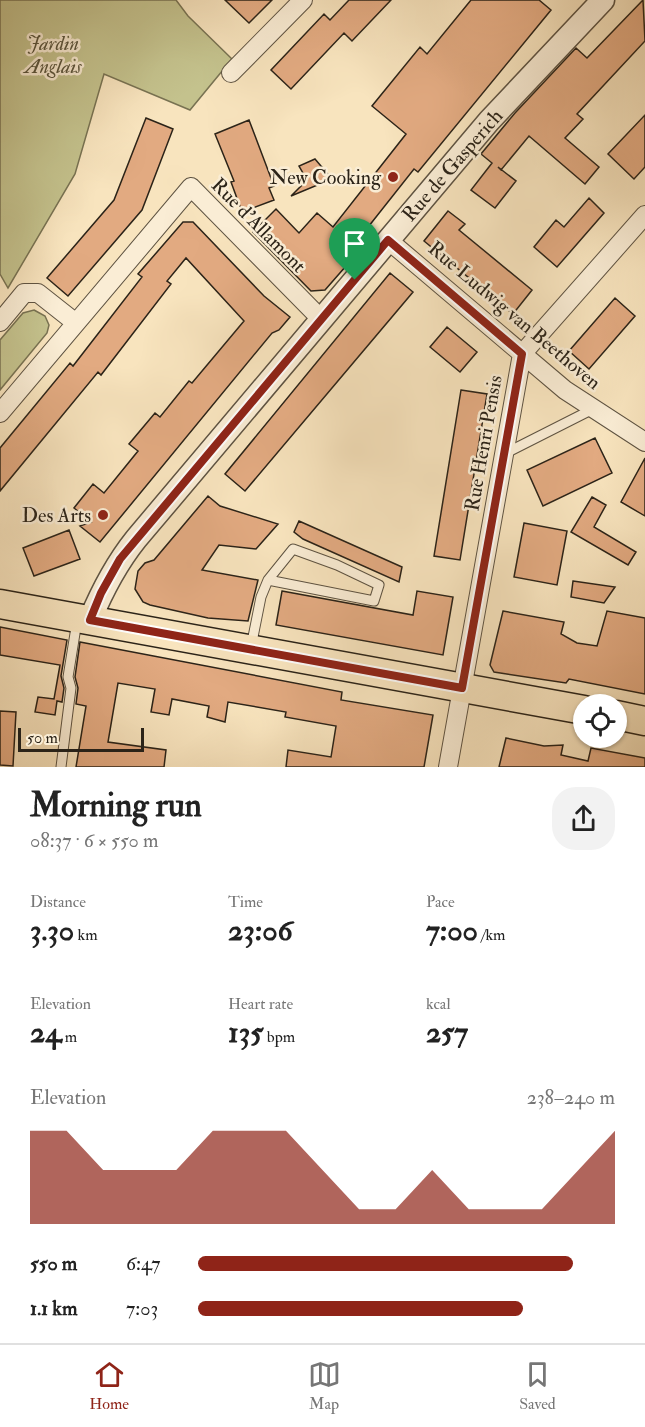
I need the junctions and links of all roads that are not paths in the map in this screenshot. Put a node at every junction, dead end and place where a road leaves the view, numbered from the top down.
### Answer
1 (303, 0) edge
2 (592, 4) edge
3 (231, 73) dead end
4 (645, 215) edge
5 (388, 240) junction
6 (321, 320) junction
7 (0, 322) edge
8 (76, 323) junction
9 (522, 354) junction
10 (593, 409) junction
11 (0, 412) edge
12 (645, 442) edge
13 (504, 454) junction
14 (268, 580) junction
15 (0, 604) edge
16 (84, 619) junction
17 (250, 650) junction
18 (462, 688) junction
19 (573, 708) edge
20 (627, 718) edge
21 (645, 721) edge
22 (61, 767) edge
23 (448, 767) edge

1 - 3 street
2 - 5 street, Rue de Gasperich
4 - 9 street, Rue Henri Pensis
5 - 6 street, Rue de Gasperich
5 - 9 street, Rue Ludwig van Beethoven
6 - 8 street, Rue d'Allamont
6 - 16 street, Rue de Gasperich
7 - 8 street
8 - 11 street
9 - 10 street, Rue Ludwig van Beethoven
9 - 13 street, Rue Henri Pensis
10 - 12 street, Rue Ludwig van Beethoven
10 - 13 lane
13 - 18 street, Rue Henri Pensis
14 - 14 lane
14 - 17 lane
15 - 16 main road
16 - 17 main road
16 - 22 lane
17 - 18 main road
18 - 19 main road
18 - 23 street, Rue Henri Pensis
20 - 21 main road

